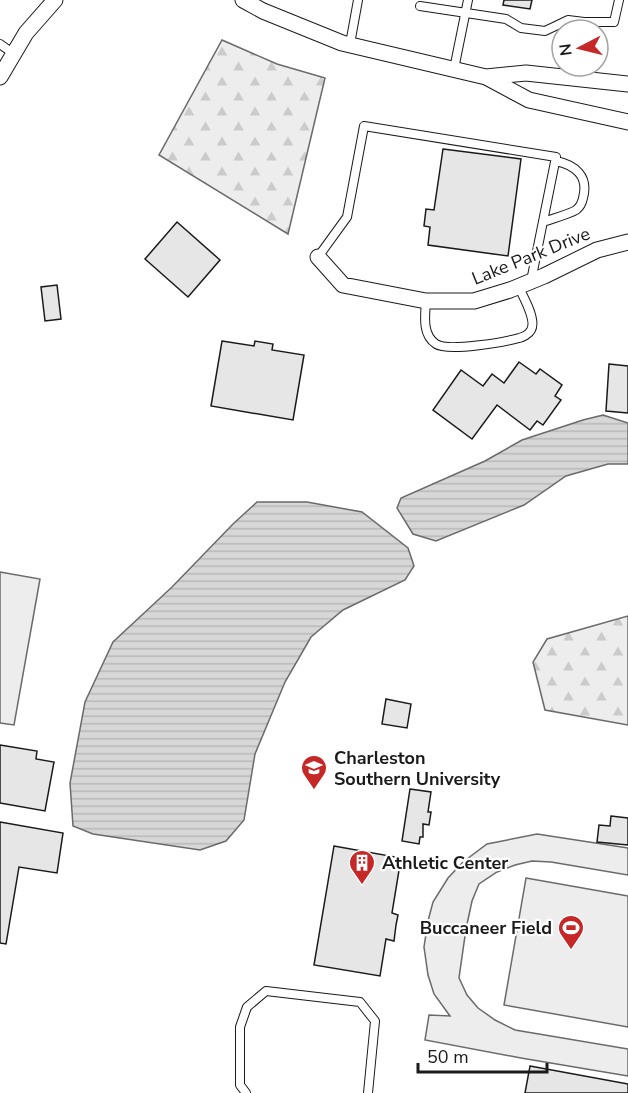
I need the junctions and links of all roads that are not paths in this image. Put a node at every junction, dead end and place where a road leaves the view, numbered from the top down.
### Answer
1 (55, 0) edge
2 (243, 0) edge
3 (358, 0) edge
4 (468, 0) edge
5 (619, 0) edge
6 (420, 6) dead end
7 (465, 13) junction
8 (610, 23) edge
9 (550, 29) edge
10 (0, 44) edge
11 (350, 45) junction
12 (14, 54) junction
13 (454, 69) junction
14 (550, 72) edge
15 (0, 77) edge
16 (486, 77) junction
17 (605, 78) edge
18 (628, 84) edge
19 (628, 122) edge
20 (555, 161) junction
21 (543, 222) junction
22 (628, 242) edge
23 (318, 257) joint
24 (525, 284) junction
25 (426, 301) junction
26 (246, 1093) edge
27 (368, 1093) edge

1 - 12 street
2 - 11 street
3 - 11 lane
4 - 7 lane
5 - 8 lane
6 - 7 lane
7 - 9 lane
7 - 13 lane
10 - 12 lane
11 - 13 street
12 - 15 street
13 - 16 street
14 - 16 street
16 - 19 street
17 - 18 street
20 - 21 lane
20 - 21 lane
20 - 23 lane
21 - 24 lane
22 - 24 street, Lake Park Drive
23 - 25 street, Lake Park Drive
24 - 25 street, Lake Park Drive
24 - 25 lane
26 - 27 lane

